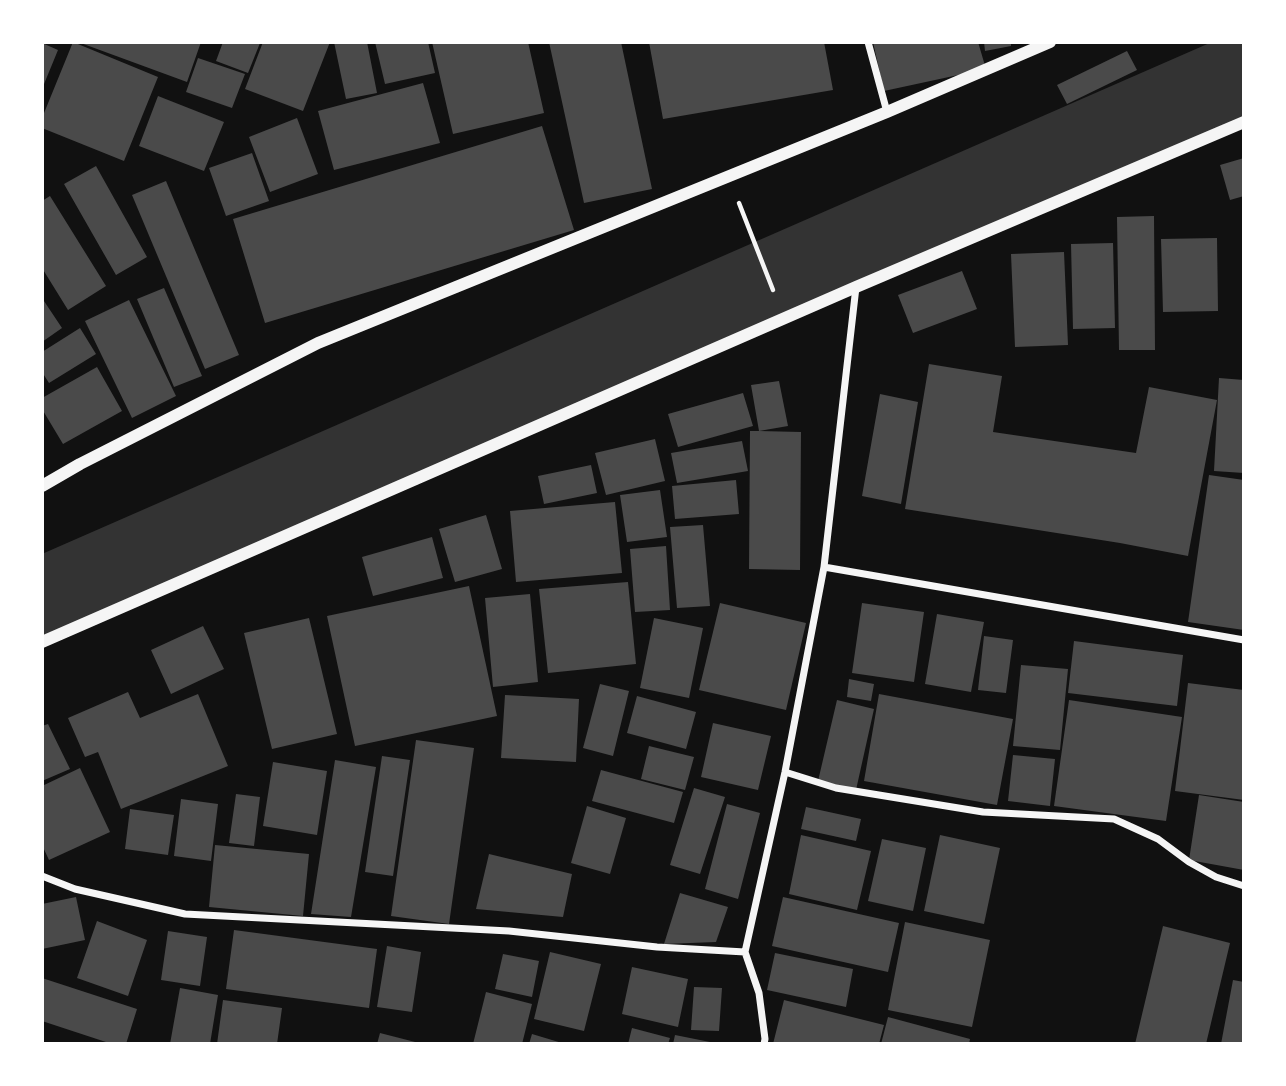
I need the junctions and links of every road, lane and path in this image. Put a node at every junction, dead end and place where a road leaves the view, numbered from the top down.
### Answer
1 (868, 42) edge
2 (1050, 42) edge
3 (887, 112) junction
4 (1244, 122) edge
5 (737, 196) dead end
6 (856, 287) junction
7 (774, 292) dead end
8 (42, 486) edge
9 (824, 567) junction
10 (1244, 640) edge
11 (42, 642) edge
12 (785, 772) junction
13 (42, 876) edge
14 (1244, 886) edge
15 (745, 952) junction
16 (764, 1044) edge

1 - 3 street
2 - 3 street
3 - 8 street
4 - 6 street
5 - 7 path
6 - 9 street
6 - 11 street
9 - 10 street
9 - 12 street
12 - 14 street
12 - 15 street
13 - 15 street
15 - 16 street

